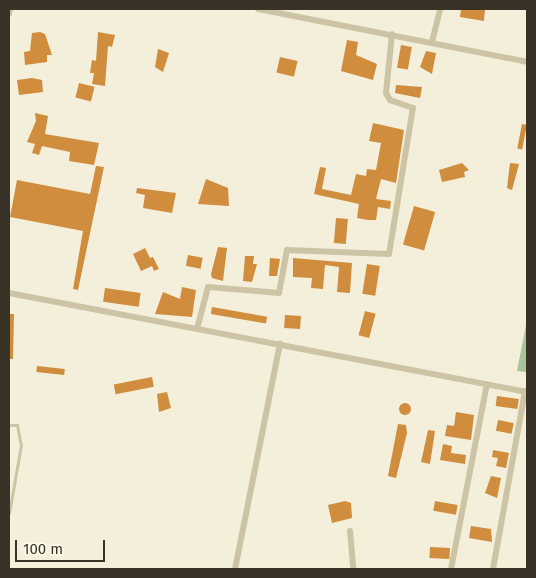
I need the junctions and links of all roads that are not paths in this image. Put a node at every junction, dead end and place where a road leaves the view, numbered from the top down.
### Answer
1 (10, 9) edge
2 (258, 9) edge
3 (440, 9) edge
4 (9, 14) edge
5 (392, 34) junction
6 (432, 42) junction
7 (527, 62) edge
8 (9, 293) edge
9 (197, 330) junction
10 (280, 343) junction
11 (486, 384) junction
12 (526, 392) edge
13 (9, 425) edge
14 (9, 513) edge
15 (350, 531) dead end
16 (235, 569) edge
17 (353, 569) edge
18 (451, 569) edge
19 (493, 569) edge

1 - 4 street
2 - 5 street
3 - 6 street
5 - 6 street
5 - 9 street
6 - 7 street
8 - 9 street
9 - 10 street
10 - 11 street
10 - 16 street
11 - 12 street
11 - 18 street
12 - 19 street
13 - 14 lane
15 - 17 street

